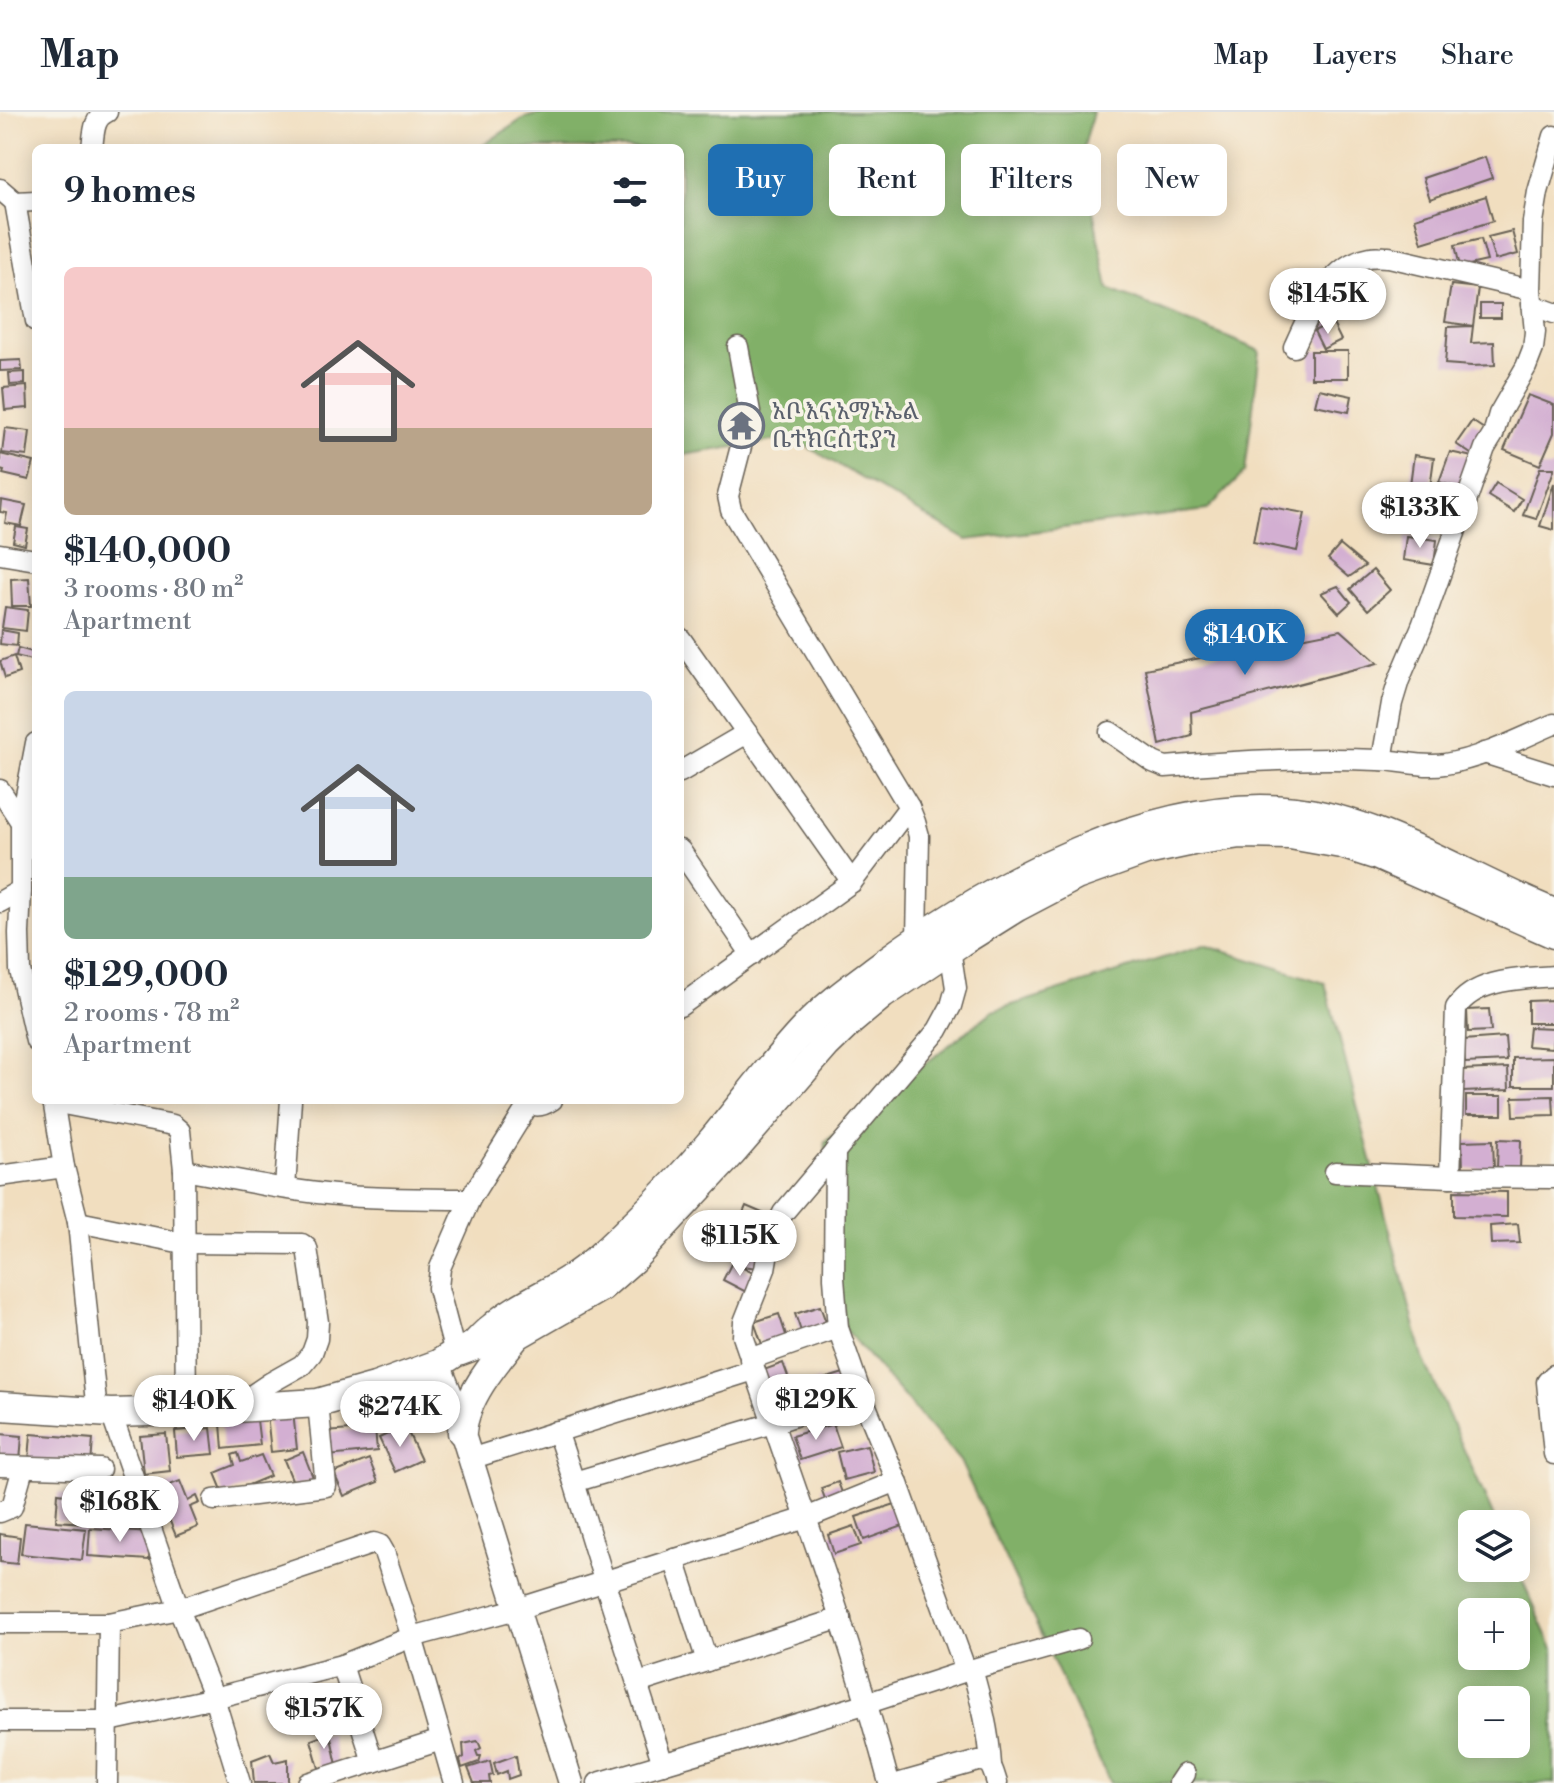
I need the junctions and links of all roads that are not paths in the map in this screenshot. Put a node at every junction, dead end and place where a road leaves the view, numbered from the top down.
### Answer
1 (107, 112) edge
2 (1554, 136) edge
3 (93, 144) edge
4 (1546, 195) edge
5 (17, 197) edge
6 (32, 295) edge
7 (1532, 298) junction
8 (1554, 313) edge
9 (738, 347) dead end
10 (1294, 347) dead end
11 (0, 554) edge
12 (32, 559) edge
13 (684, 644) edge
14 (1554, 724) edge
15 (1110, 732) dead end
16 (747, 733) junction
17 (1484, 753) junction
18 (1382, 760) junction
19 (32, 764) edge
20 (684, 770) edge
21 (1554, 775) edge
22 (0, 790) edge
23 (909, 807) junction
24 (21, 822) junction
25 (1142, 840) junction
26 (684, 856) edge
27 (852, 882) junction
28 (21, 890) junction
29 (0, 902) edge
30 (1554, 913) edge
31 (27, 932) edge
32 (1554, 934) edge
33 (954, 936) junction
34 (917, 939) junction
35 (752, 955) junction
36 (1554, 976) edge
37 (684, 1003) edge
38 (32, 1023) edge
39 (775, 1082) junction
40 (54, 1104) edge
41 (68, 1104) edge
42 (291, 1104) edge
43 (526, 1104) edge
44 (835, 1151) junction
45 (64, 1167) junction
46 (184, 1170) junction
47 (1335, 1172) dead end
48 (0, 1176) edge
49 (1450, 1177) junction
50 (1554, 1178) edge
51 (285, 1188) junction
52 (470, 1199) junction
53 (78, 1222) junction
54 (183, 1243) junction
55 (838, 1328) junction
56 (519, 1334) junction
57 (455, 1354) junction
58 (752, 1364) junction
59 (1554, 1375) edge
60 (861, 1394) junction
61 (318, 1403) junction
62 (0, 1406) edge
63 (232, 1409) junction
64 (186, 1411) junction
65 (104, 1413) junction
66 (773, 1423) junction
67 (557, 1431) junction
68 (466, 1446) junction
69 (1554, 1454) edge
70 (0, 1466) edge
71 (23, 1468) junction
72 (100, 1469) dead end
73 (897, 1481) junction
74 (574, 1482) junction
75 (326, 1486) junction
76 (214, 1500) dead end
77 (328, 1507) dead end
78 (0, 1512) edge
79 (806, 1518) junction
80 (674, 1559) junction
81 (604, 1580) junction
82 (179, 1609) junction
83 (517, 1609) junction
84 (841, 1618) junction
85 (0, 1623) edge
86 (109, 1623) junction
87 (412, 1637) junction
88 (1079, 1639) dead end
89 (707, 1661) junction
90 (342, 1665) junction
91 (969, 1670) junction
92 (638, 1683) junction
93 (214, 1698) junction
94 (868, 1703) junction
95 (0, 1721) edge
96 (109, 1721) junction
97 (441, 1740) junction
98 (373, 1762) junction
99 (663, 1764) junction
100 (994, 1774) edge
101 (107, 1783) edge
102 (240, 1783) edge
103 (308, 1783) edge
104 (454, 1783) edge
105 (571, 1783) edge
106 (598, 1783) edge
107 (889, 1783) edge
108 (900, 1783) edge

1 - 3 street
2 - 4 street
4 - 7 street
5 - 6 street
7 - 8 street
7 - 10 street
7 - 18 street
9 - 23 street
11 - 12 street
13 - 16 street
14 - 17 street
15 - 18 street
16 - 20 street
16 - 27 street
17 - 18 street
17 - 21 street
19 - 24 street
22 - 24 street
23 - 27 street
23 - 34 street
24 - 28 street
25 - 30 main road
25 - 32 main road
25 - 33 main road
26 - 35 street
27 - 35 street
28 - 29 street
28 - 31 street
31 - 38 street
33 - 34 main road
33 - 39 main road
33 - 44 street
34 - 39 main road
35 - 37 street
36 - 49 street
39 - 56 main road
39 - 57 main road
40 - 45 street
41 - 46 street
42 - 51 street
43 - 52 street
44 - 55 street
44 - 58 street
45 - 48 street
45 - 53 street
46 - 51 street
46 - 54 street
47 - 49 street
49 - 50 street
51 - 52 street
52 - 57 street
53 - 54 street
53 - 65 street
54 - 63 street
54 - 64 street
55 - 58 street
55 - 60 street
56 - 57 main road
56 - 68 main road
57 - 61 main road
57 - 68 street
58 - 66 street
58 - 67 street
59 - 69 street
60 - 66 street
60 - 73 street
61 - 63 main road
61 - 75 street
62 - 65 main road
63 - 64 main road
64 - 65 main road
65 - 82 street
66 - 74 street
66 - 79 street
67 - 68 street
67 - 74 street
68 - 83 street
70 - 71 street
71 - 72 street
71 - 78 street
73 - 79 street
73 - 91 street
74 - 81 street
75 - 76 street
75 - 77 street
79 - 80 street
79 - 84 street
80 - 81 street
80 - 89 street
81 - 83 street
81 - 92 street
82 - 86 street
82 - 87 street
82 - 93 street
83 - 87 street
83 - 105 street
84 - 89 street
84 - 94 street
85 - 86 street
86 - 96 street
87 - 90 street
87 - 97 street
88 - 91 street
89 - 92 street
90 - 93 street
90 - 98 street
91 - 94 street
91 - 100 street
92 - 99 street
93 - 96 street
93 - 102 street
94 - 99 street
94 - 107 street
95 - 96 street
96 - 101 street
97 - 98 street
97 - 104 street
98 - 103 street
99 - 106 street
100 - 108 street

